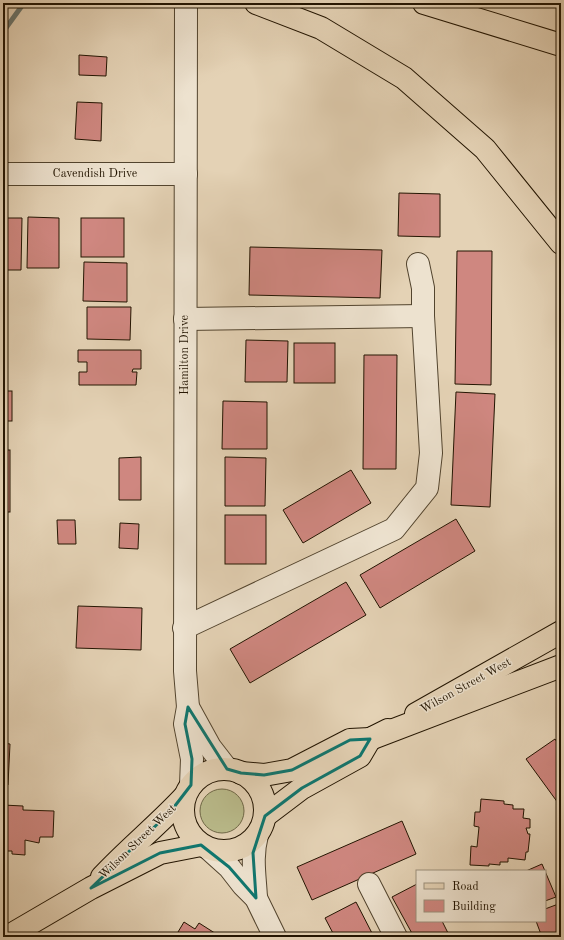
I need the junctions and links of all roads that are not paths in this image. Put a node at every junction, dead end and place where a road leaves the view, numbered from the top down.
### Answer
1 (186, 3) edge
2 (256, 3) edge
3 (424, 3) edge
4 (561, 45) edge
5 (3, 174) edge
6 (186, 174) junction
7 (561, 243) edge
8 (418, 264) dead end
9 (423, 316) junction
10 (186, 319) junction
11 (184, 628) junction
12 (561, 632) edge
13 (561, 666) edge
14 (188, 707) junction
15 (370, 739) junction
16 (234, 771) junction
17 (188, 791) junction
18 (261, 826) junction
19 (205, 847) junction
20 (369, 884) dead end
21 (91, 888) junction
22 (256, 898) junction
23 (7, 937) edge
24 (275, 937) edge
25 (396, 937) edge

1 - 6 street, Hamilton Drive
2 - 7 main road
3 - 4 main road
5 - 6 street, Cavendish Drive
6 - 10 street, Hamilton Drive
8 - 9 street
9 - 10 street
9 - 11 street
10 - 11 street, Hamilton Drive
11 - 14 street, Hamilton Drive
12 - 15 main road, Wilson Street West
13 - 15 main road
14 - 16 street, Hamilton Drive
14 - 17 street, Hamilton Drive
15 - 16 main road, Wilson Street West
15 - 18 main road, Wilson Street West
16 - 17 main road
16 - 18 main road
17 - 19 main road
17 - 21 main road, Wilson Street West
18 - 19 main road
18 - 22 street
19 - 21 main road, Wilson Street West
19 - 22 street
20 - 25 street
21 - 23 main road, Wilson Street West
22 - 24 street

